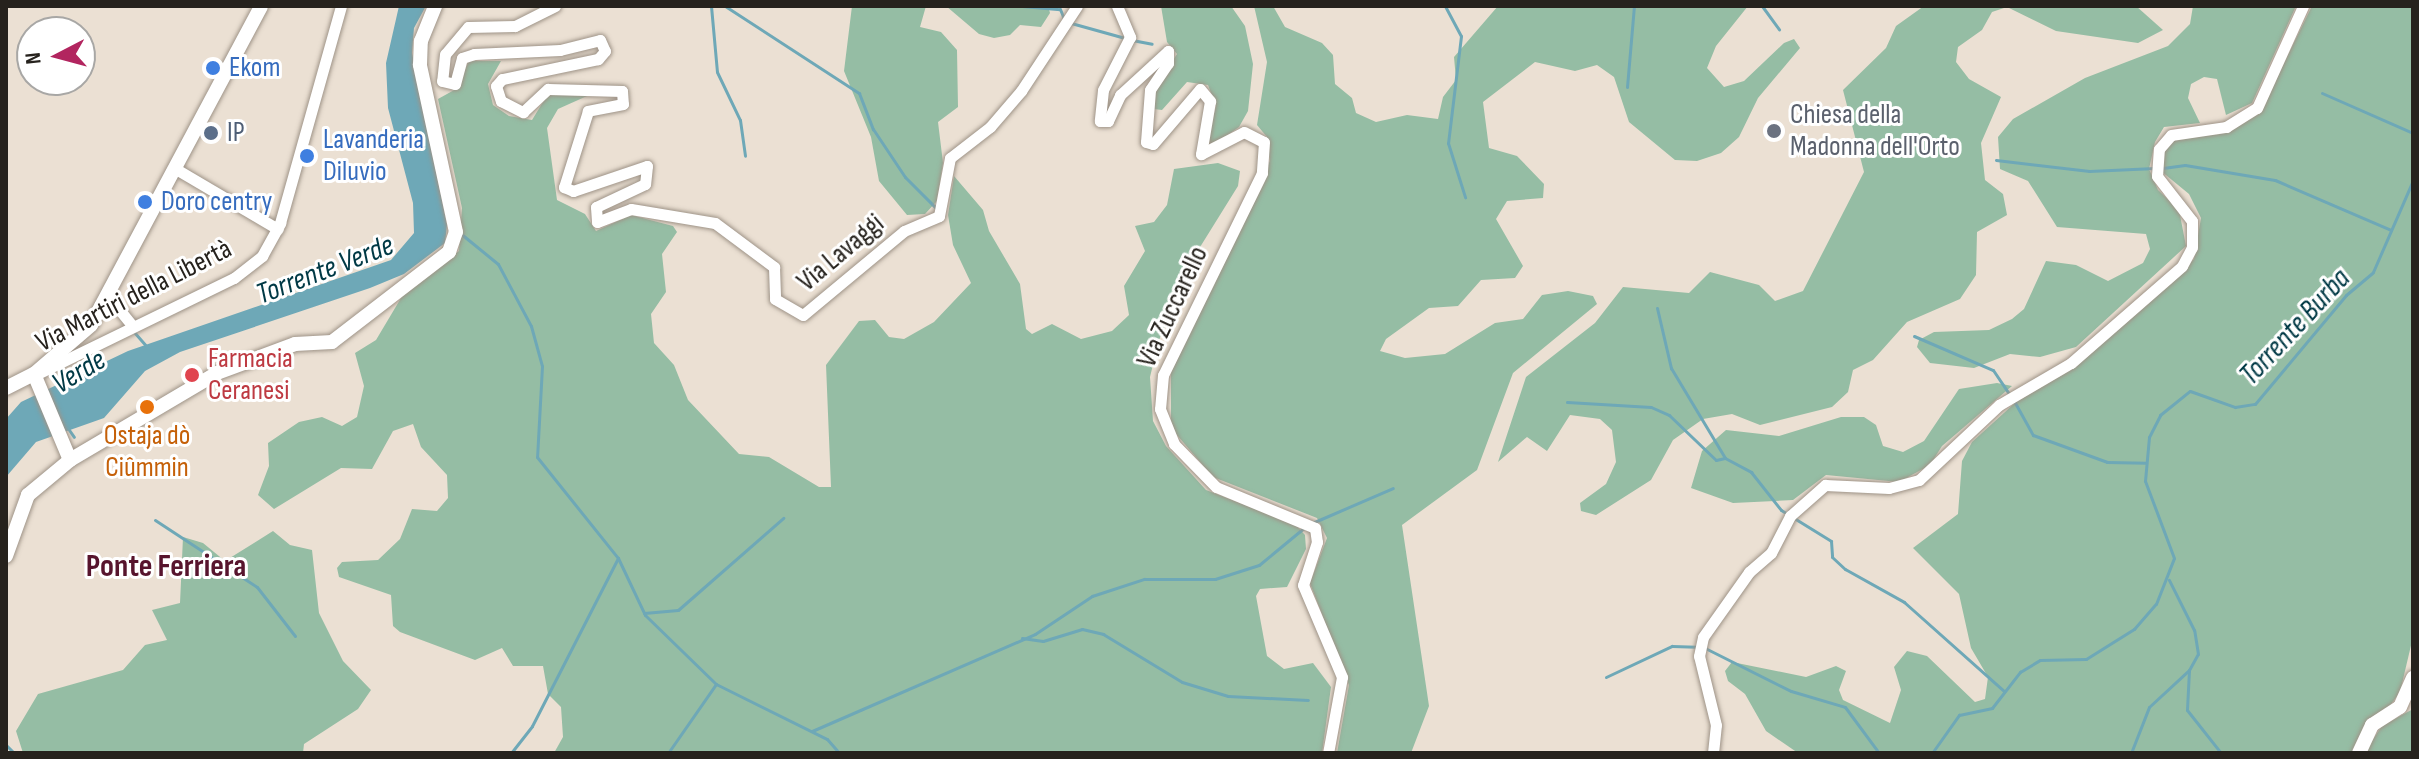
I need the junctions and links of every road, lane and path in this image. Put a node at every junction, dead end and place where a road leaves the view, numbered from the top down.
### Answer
1 (261, 6) edge
2 (341, 6) edge
3 (435, 6) edge
4 (555, 6) edge
5 (1077, 6) edge
6 (1117, 6) edge
7 (2303, 6) edge
8 (176, 169) junction
9 (278, 229) junction
10 (118, 308) dead end
11 (148, 323) junction
12 (36, 378) junction
13 (6, 388) edge
14 (68, 454) junction
15 (6, 556) edge
16 (2413, 678) edge
17 (1328, 753) edge
18 (1713, 753) edge
19 (2359, 753) edge

1 - 8 main road
2 - 9 street, Via Martiri della Libertà
3 - 14 main road
4 - 5 street, Via Lavaggi
6 - 17 street, Via Zuccarello
7 - 18 street
8 - 9 street
8 - 12 main road
9 - 11 street, Via Martiri della Libertà
10 - 11 street
11 - 12 street, Via Martiri della Libertà
12 - 13 main road, Via Martiri della Libertà
12 - 14 main road
14 - 15 main road
16 - 19 main road

